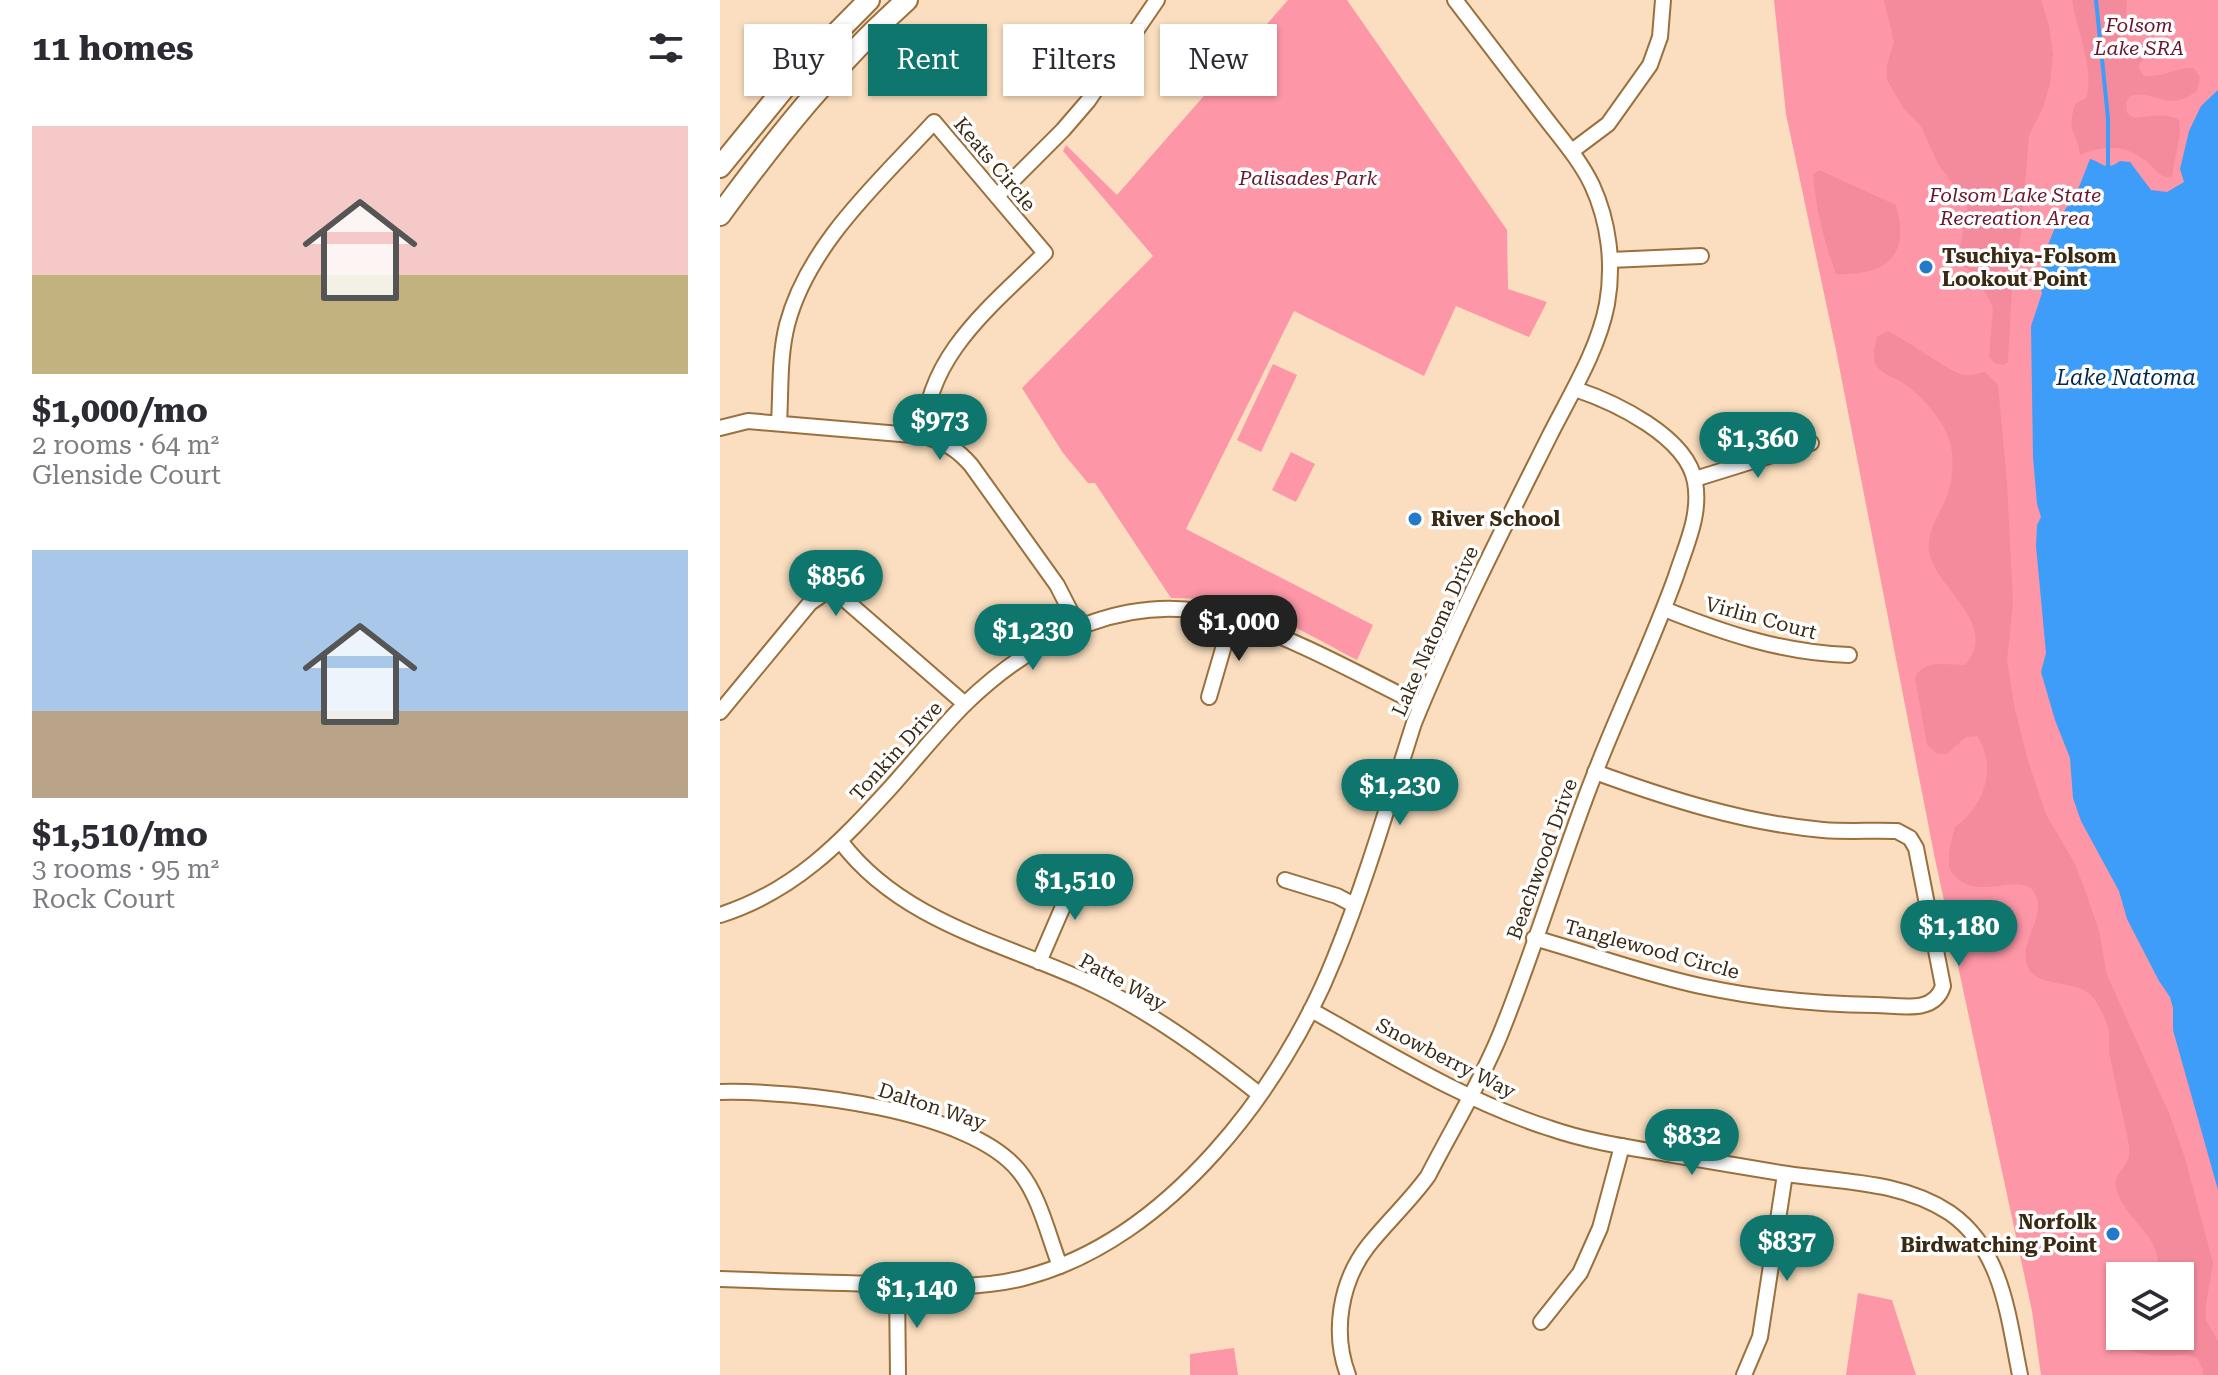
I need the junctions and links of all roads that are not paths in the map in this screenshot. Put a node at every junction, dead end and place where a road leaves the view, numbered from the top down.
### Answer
1 (869, 0) edge
2 (907, 0) edge
3 (1157, 0) edge
4 (1455, 0) edge
5 (1663, 0) edge
6 (1572, 151) junction
7 (720, 167) edge
8 (997, 196) junction
9 (720, 215) edge
10 (1701, 256) dead end
11 (1610, 260) junction
12 (1575, 389) junction
13 (779, 423) junction
14 (720, 428) edge
15 (924, 436) junction
16 (1811, 443) dead end
17 (1695, 479) junction
18 (1664, 609) junction
19 (1232, 618) junction
20 (1078, 626) junction
21 (1849, 655) dead end
22 (1209, 697) dead end
23 (965, 704) junction
24 (1421, 705) junction
25 (720, 712) edge
26 (1595, 772) junction
27 (841, 842) junction
28 (1080, 867) dead end
29 (1285, 880) dead end
30 (1354, 905) junction
31 (720, 915) edge
32 (1534, 938) junction
33 (1039, 962) junction
34 (1311, 1010) junction
35 (720, 1092) edge
36 (1259, 1094) junction
37 (1470, 1097) junction
38 (1622, 1146) junction
39 (1785, 1174) junction
40 (1060, 1266) junction
41 (720, 1279) edge
42 (897, 1285) junction
43 (1541, 1322) dead end
44 (898, 1375) edge
45 (1348, 1375) edge
46 (1744, 1375) edge
47 (2020, 1375) edge

1 - 7 main road
2 - 9 main road
3 - 8 street
4 - 6 street, Lake Natoma Drive
5 - 6 street
6 - 11 street, Lake Natoma Drive
8 - 13 street, Keats Circle
8 - 15 street, Keats Circle
10 - 11 street
11 - 12 street, Lake Natoma Drive
12 - 17 street
12 - 24 street, Lake Natoma Drive
13 - 14 street
13 - 15 street
15 - 20 street
16 - 17 street
17 - 18 street, Beachwood Drive
18 - 21 street, Virlin Court
18 - 26 street, Beachwood Drive
19 - 20 street, Tonkin Drive
19 - 22 street
19 - 24 street, Tonkin Drive
20 - 23 street, Tonkin Drive
23 - 25 street
23 - 27 street, Tonkin Drive
24 - 30 street, Lake Natoma Drive
26 - 32 street, Beachwood Drive
26 - 32 street, Tanglewood Circle
27 - 31 street, Tonkin Drive
27 - 33 street, Patte Way
28 - 33 street
29 - 30 street
30 - 34 street, Lake Natoma Drive
32 - 37 street, Beachwood Drive
33 - 36 street, Patte Way
34 - 36 street, Lake Natoma Drive
34 - 37 street, Snowberry Way
35 - 40 street, Dalton Way
36 - 40 street, Lake Natoma Drive
37 - 38 street, Snowberry Way
37 - 45 street, Beachwood Drive
38 - 39 street, Snowberry Way
38 - 43 street
39 - 46 street
39 - 47 street, Snowberry Way
40 - 42 street, Lake Natoma Drive
41 - 42 street, Lake Natoma Drive
42 - 44 street

